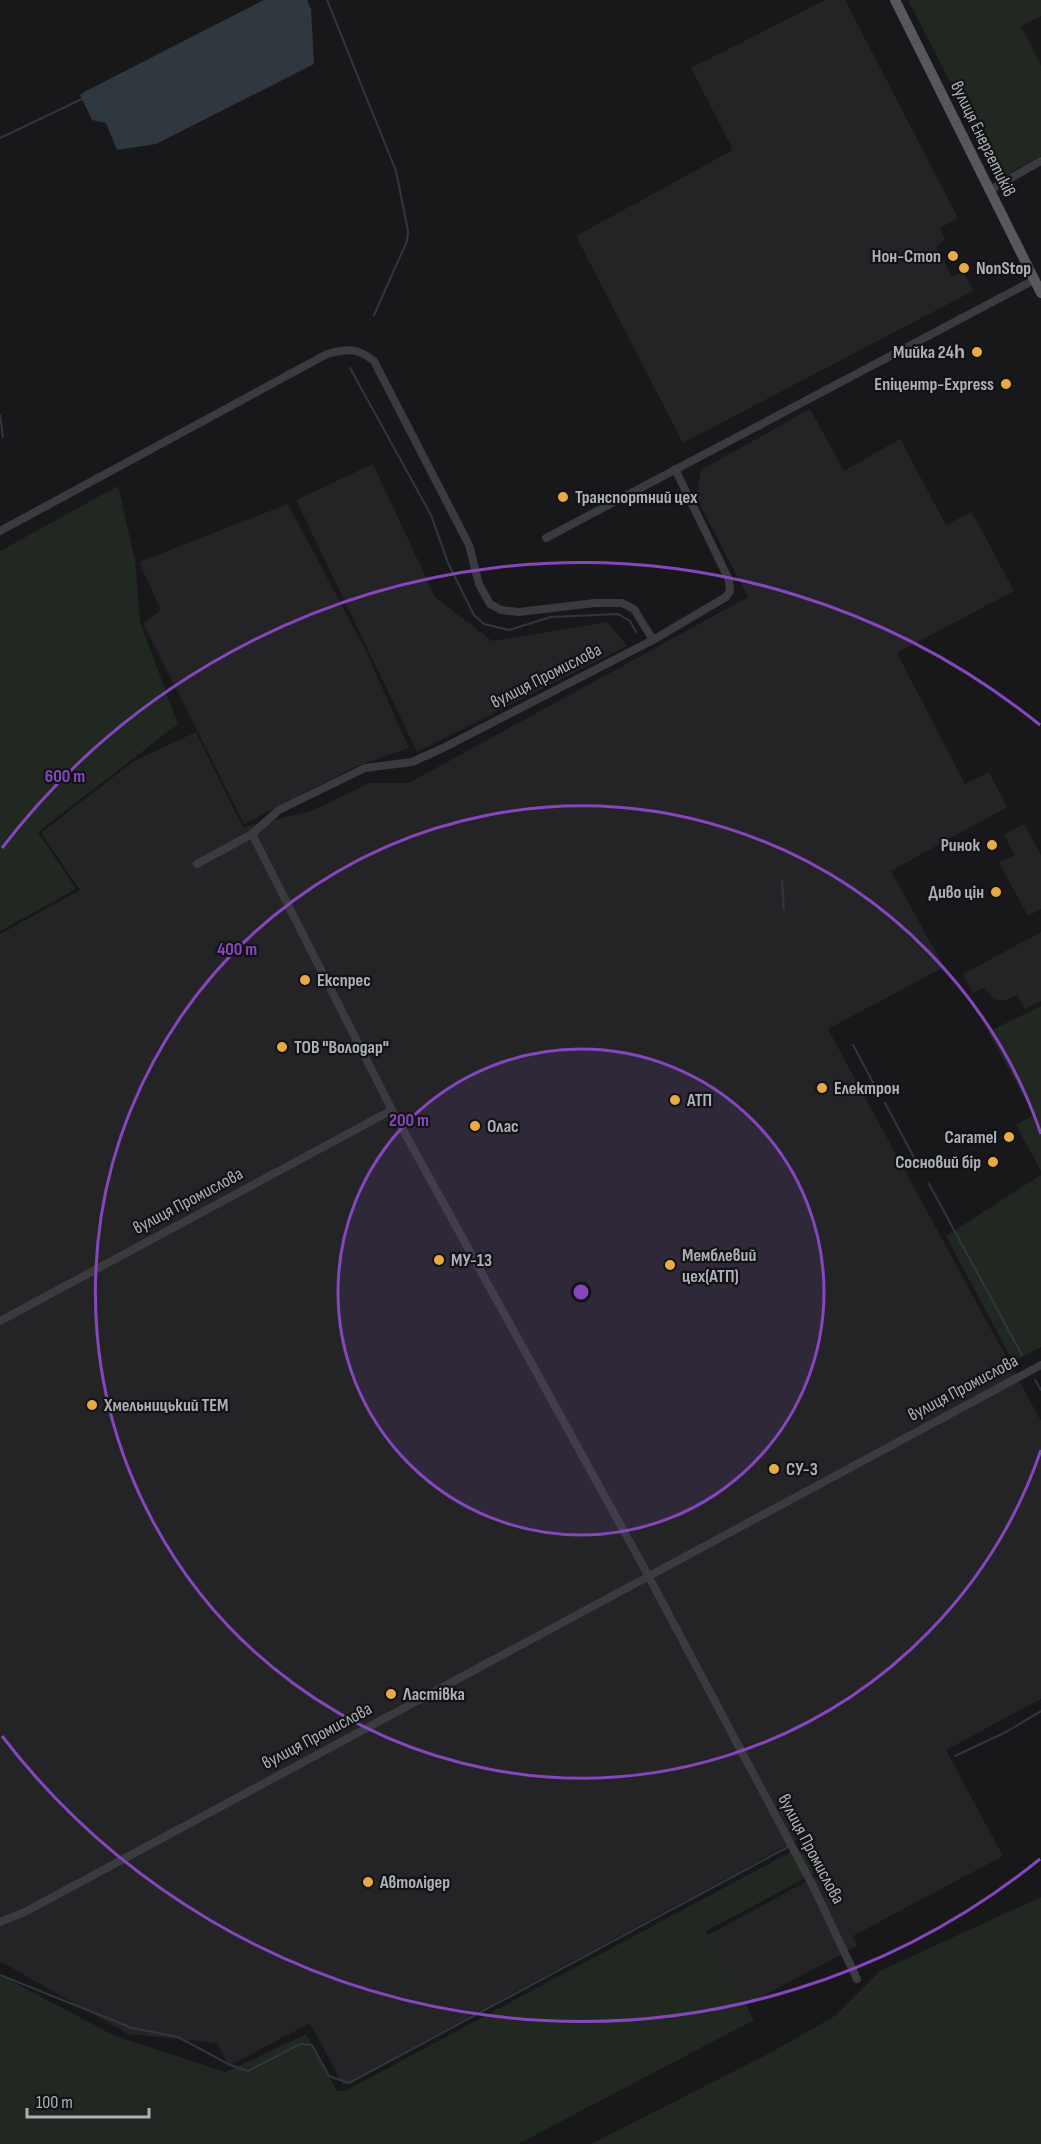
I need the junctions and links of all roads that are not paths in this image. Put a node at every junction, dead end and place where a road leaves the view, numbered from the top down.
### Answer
1 (895, 0) edge
2 (1041, 161) edge
3 (990, 190) junction
4 (1034, 279) junction
5 (1041, 293) edge
6 (675, 469) junction
7 (0, 531) edge
8 (546, 538) dead end
9 (653, 639) junction
10 (252, 834) junction
11 (197, 864) dead end
12 (392, 1110) junction
13 (0, 1321) edge
14 (1041, 1365) edge
15 (648, 1577) junction
16 (0, 1922) edge
17 (857, 1978) dead end

1 - 3 main road, вулиця Енергетиків
2 - 3 street
3 - 4 main road, вулиця Енергетиків
4 - 5 main road, вулиця Енергетиків
4 - 6 street
6 - 8 street
6 - 9 street, вулиця Промислова
7 - 9 street
9 - 10 street, вулиця Промислова
10 - 11 street, вулиця Промислова
10 - 12 street, вулиця Промислова
12 - 13 street, вулиця Промислова
12 - 15 street, вулиця Промислова
14 - 15 street, вулиця Промислова
15 - 16 street, вулиця Промислова
15 - 17 street, вулиця Промислова

